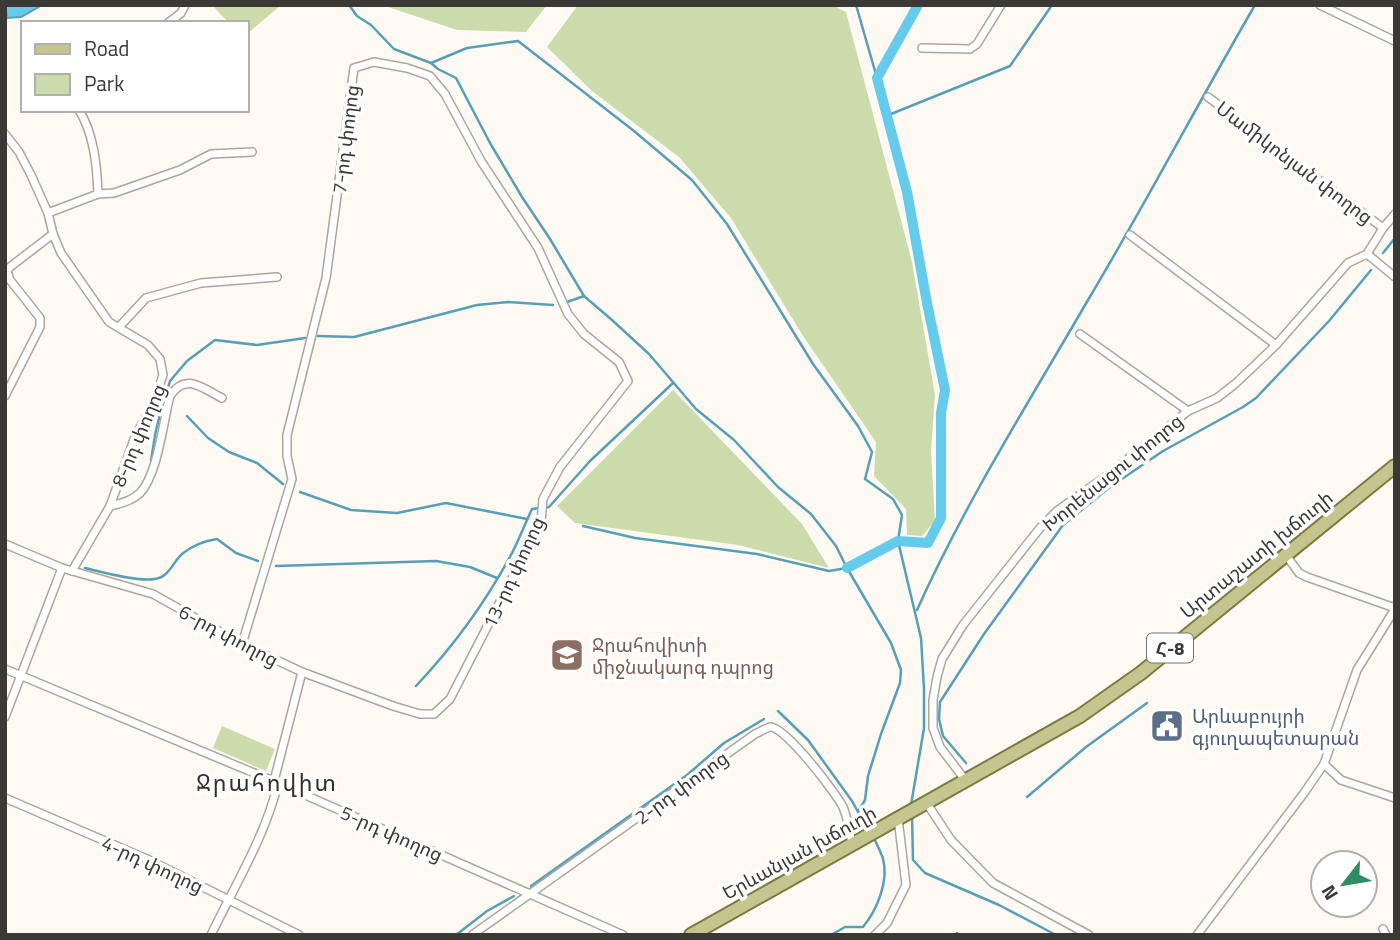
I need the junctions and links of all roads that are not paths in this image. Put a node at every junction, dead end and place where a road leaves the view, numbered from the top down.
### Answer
1 (185, 5) edge
2 (1001, 5) edge
3 (1320, 5) edge
4 (171, 21) edge
5 (1395, 41) edge
6 (922, 48) dead end
7 (1208, 97) dead end
8 (80, 112) edge
9 (5, 134) edge
10 (252, 152) dead end
11 (98, 194) junction
12 (48, 213) junction
13 (1395, 214) edge
14 (1383, 228) junction
15 (53, 234) junction
16 (1130, 235) dead end
17 (1367, 254) junction
18 (277, 277) dead end
19 (1395, 277) edge
20 (119, 327) junction
21 (1080, 334) dead end
22 (1276, 345) junction
23 (628, 381) joint
24 (5, 396) edge
25 (222, 398) dead end
26 (1188, 411) junction
27 (1395, 466) edge
28 (110, 506) junction
29 (5, 544) edge
30 (1286, 555) junction
31 (62, 568) junction
32 (72, 571) junction
33 (1395, 609) edge
34 (242, 644) junction
35 (5, 670) edge
36 (302, 672) junction
37 (20, 677) junction
38 (450, 699) joint
39 (5, 717) edge
40 (1324, 764) junction
41 (966, 781) junction
42 (276, 782) junction
43 (5, 798) edge
44 (1395, 798) edge
45 (926, 802) junction
46 (898, 818) junction
47 (852, 845) junction
48 (530, 894) junction
49 (228, 900) junction
50 (211, 935) edge
51 (299, 935) edge
52 (472, 935) edge
53 (623, 935) edge
54 (691, 935) edge
55 (875, 935) edge
56 (1089, 935) edge
57 (1197, 935) edge

1 - 4 street
2 - 6 street
3 - 5 street
7 - 14 street, Մամիկոնյան փողոց
8 - 11 street
9 - 12 street, 8-րդ փողոց
10 - 11 street
11 - 12 street
12 - 15 street, 8-րդ փողոց
13 - 14 street, Խորենացու փողոց
14 - 17 street, Խորենացու փողոց
15 - 20 street, 8-րդ փողոց
15 - 24 street
16 - 22 street
17 - 19 street
17 - 22 street, Խորենացու փողոց
18 - 20 street
20 - 28 street, 8-րդ փողոց
21 - 26 street
22 - 26 street, Խորենացու փողոց
23 - 34 street, 7-րդ փողոց
23 - 38 street, 13-րդ փողոց
25 - 28 street
26 - 41 street, Խորենացու փողոց
27 - 30 main road, Արտաշատի խճուղի / Հ-8
28 - 32 street, 8-րդ փողոց
29 - 31 street, 6-րդ փողոց
30 - 33 street
30 - 41 main road, Արտաշատի խճուղի / Հ-8
31 - 32 street, 6-րդ փողոց
31 - 37 street
32 - 34 street, 6-րդ փողոց
33 - 40 street
34 - 36 street, 6-րդ փողոց
35 - 37 street, 5-րդ փողոց
36 - 38 street, 6-րդ փողոց
36 - 42 street
37 - 39 street
37 - 42 street, 5-րդ փողոց
40 - 44 street
40 - 57 street
41 - 45 main road, Արտաշատի խճուղի / Հ-8
42 - 48 street, 5-րդ փողոց
42 - 49 street
43 - 49 street, 4-րդ փողոց
45 - 46 main road, Երևանյան խճուղի / Հ-8
45 - 56 street
46 - 47 main road, Երևանյան խճուղի / Հ-8
46 - 55 street
47 - 48 street, 2-րդ փողոց
47 - 54 main road, Երևանյան խճուղի / Հ-8
48 - 52 street, 2-րդ փողոց
48 - 53 street, 5-րդ փողոց
49 - 50 street
49 - 51 street, 4-րդ փողոց

